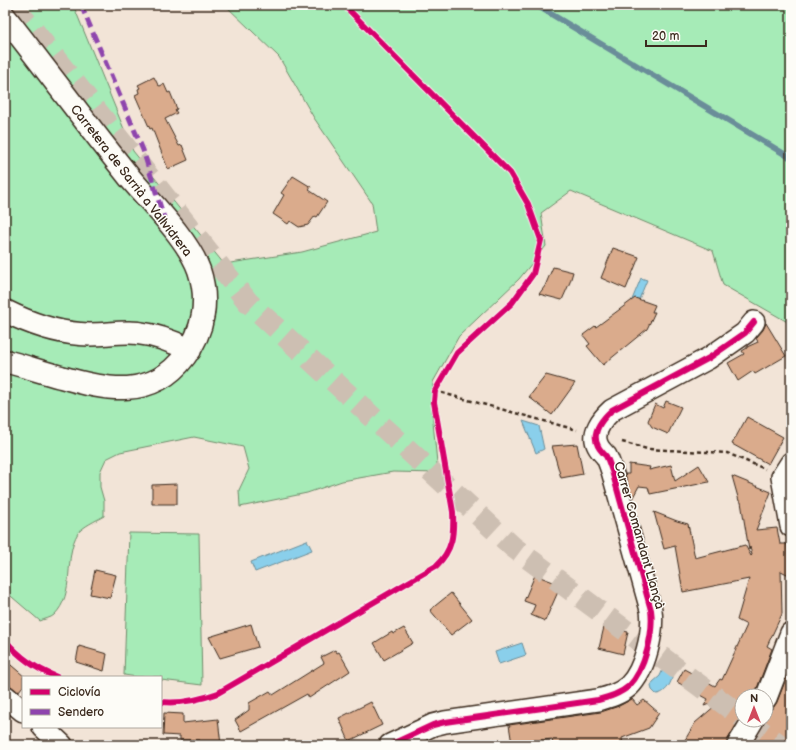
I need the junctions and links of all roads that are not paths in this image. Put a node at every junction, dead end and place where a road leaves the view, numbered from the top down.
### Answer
1 (5, 17) edge
2 (5, 311) edge
3 (754, 322) dead end
4 (190, 350) junction
5 (5, 361) edge
6 (791, 463) edge
7 (791, 526) edge
8 (791, 633) edge
9 (770, 688) edge
10 (5, 696) edge
11 (22, 710) edge
12 (43, 728) edge
13 (748, 728) edge
14 (62, 745) edge
15 (390, 745) edge
16 (738, 745) edge

1 - 4 main road, Carretera de Sarrià a Vallvidrera
2 - 4 main road
3 - 15 street, Carrer Comandant Llançà
4 - 5 main road, Carretera de Sarrià a Vallvidrera
6 - 7 street
8 - 9 street
10 - 11 street
12 - 14 street
13 - 16 street

